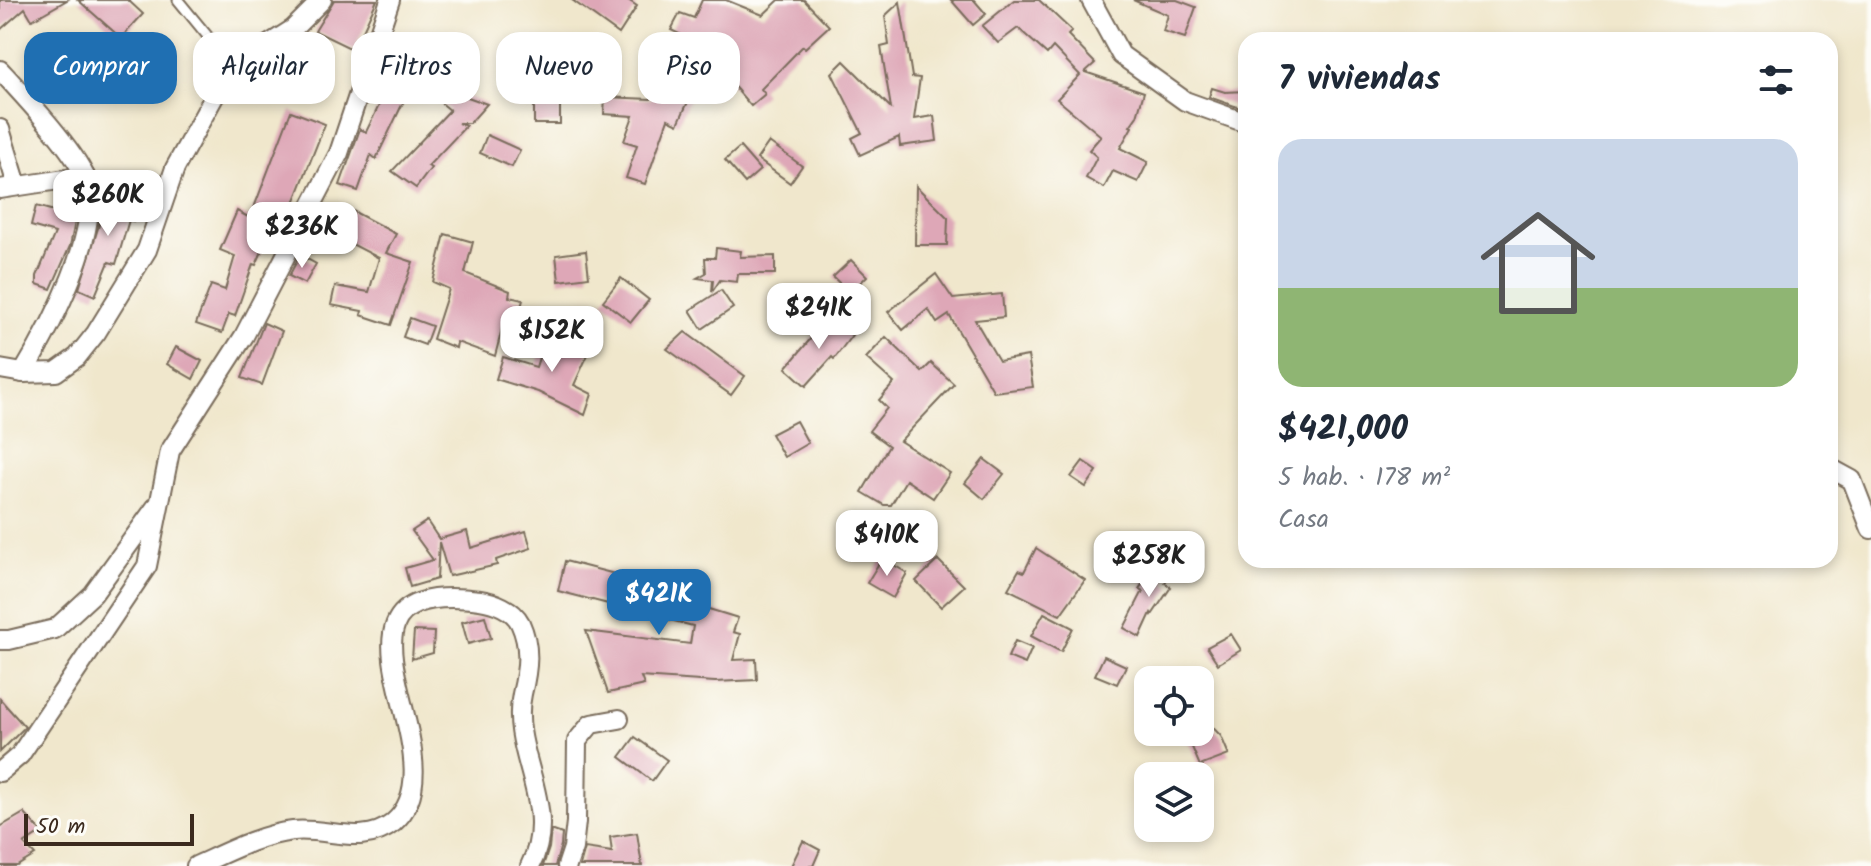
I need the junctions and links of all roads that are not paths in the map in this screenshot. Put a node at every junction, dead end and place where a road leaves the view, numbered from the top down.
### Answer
1 (178, 0) edge
2 (322, 0) edge
3 (390, 0) edge
4 (1091, 0) edge
5 (204, 32) edge
6 (288, 32) edge
7 (0, 70) edge
8 (210, 104) edge
9 (1238, 120) edge
10 (0, 129) edge
11 (85, 176) junction
12 (9, 187) edge
13 (0, 369) edge
14 (23, 373) junction
15 (1838, 472) edge
16 (160, 502) junction
17 (1871, 529) edge
18 (0, 640) edge
19 (619, 719) dead end
20 (0, 772) edge
21 (196, 866) edge
22 (530, 866) edge
23 (567, 866) edge

1 - 5 lane
2 - 6 street
3 - 16 street
4 - 9 street
7 - 11 street
8 - 14 street
10 - 12 street
11 - 12 street
11 - 14 street
13 - 14 street
15 - 17 street
16 - 18 street
16 - 20 street
19 - 23 street
21 - 22 street

